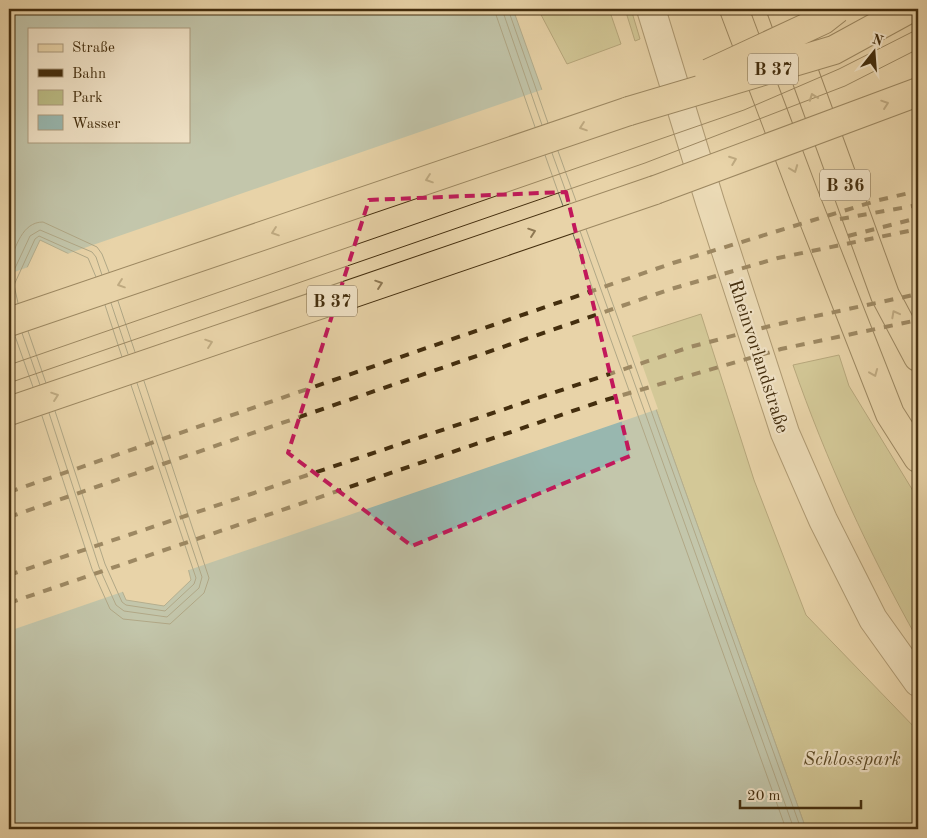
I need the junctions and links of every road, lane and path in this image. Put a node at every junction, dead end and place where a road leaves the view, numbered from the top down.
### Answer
1 (651, 9) edge
2 (734, 9) edge
3 (781, 9) edge
4 (837, 9) edge
5 (909, 9) edge
6 (918, 92) edge
7 (629, 111) junction
8 (9, 322) edge
9 (918, 357) edge
10 (9, 411) edge
11 (918, 458) edge
12 (918, 682) edge

1 - 12 street, Rheinvorlandstraße
2 -> 11 main road, B 36
9 -> 3 main road, B 36
4 - 7 main road, bridge
5 - 7 main road, B 37, bridge
10 -> 6 main road, B 37, bridge
7 -> 8 main road, B 37

